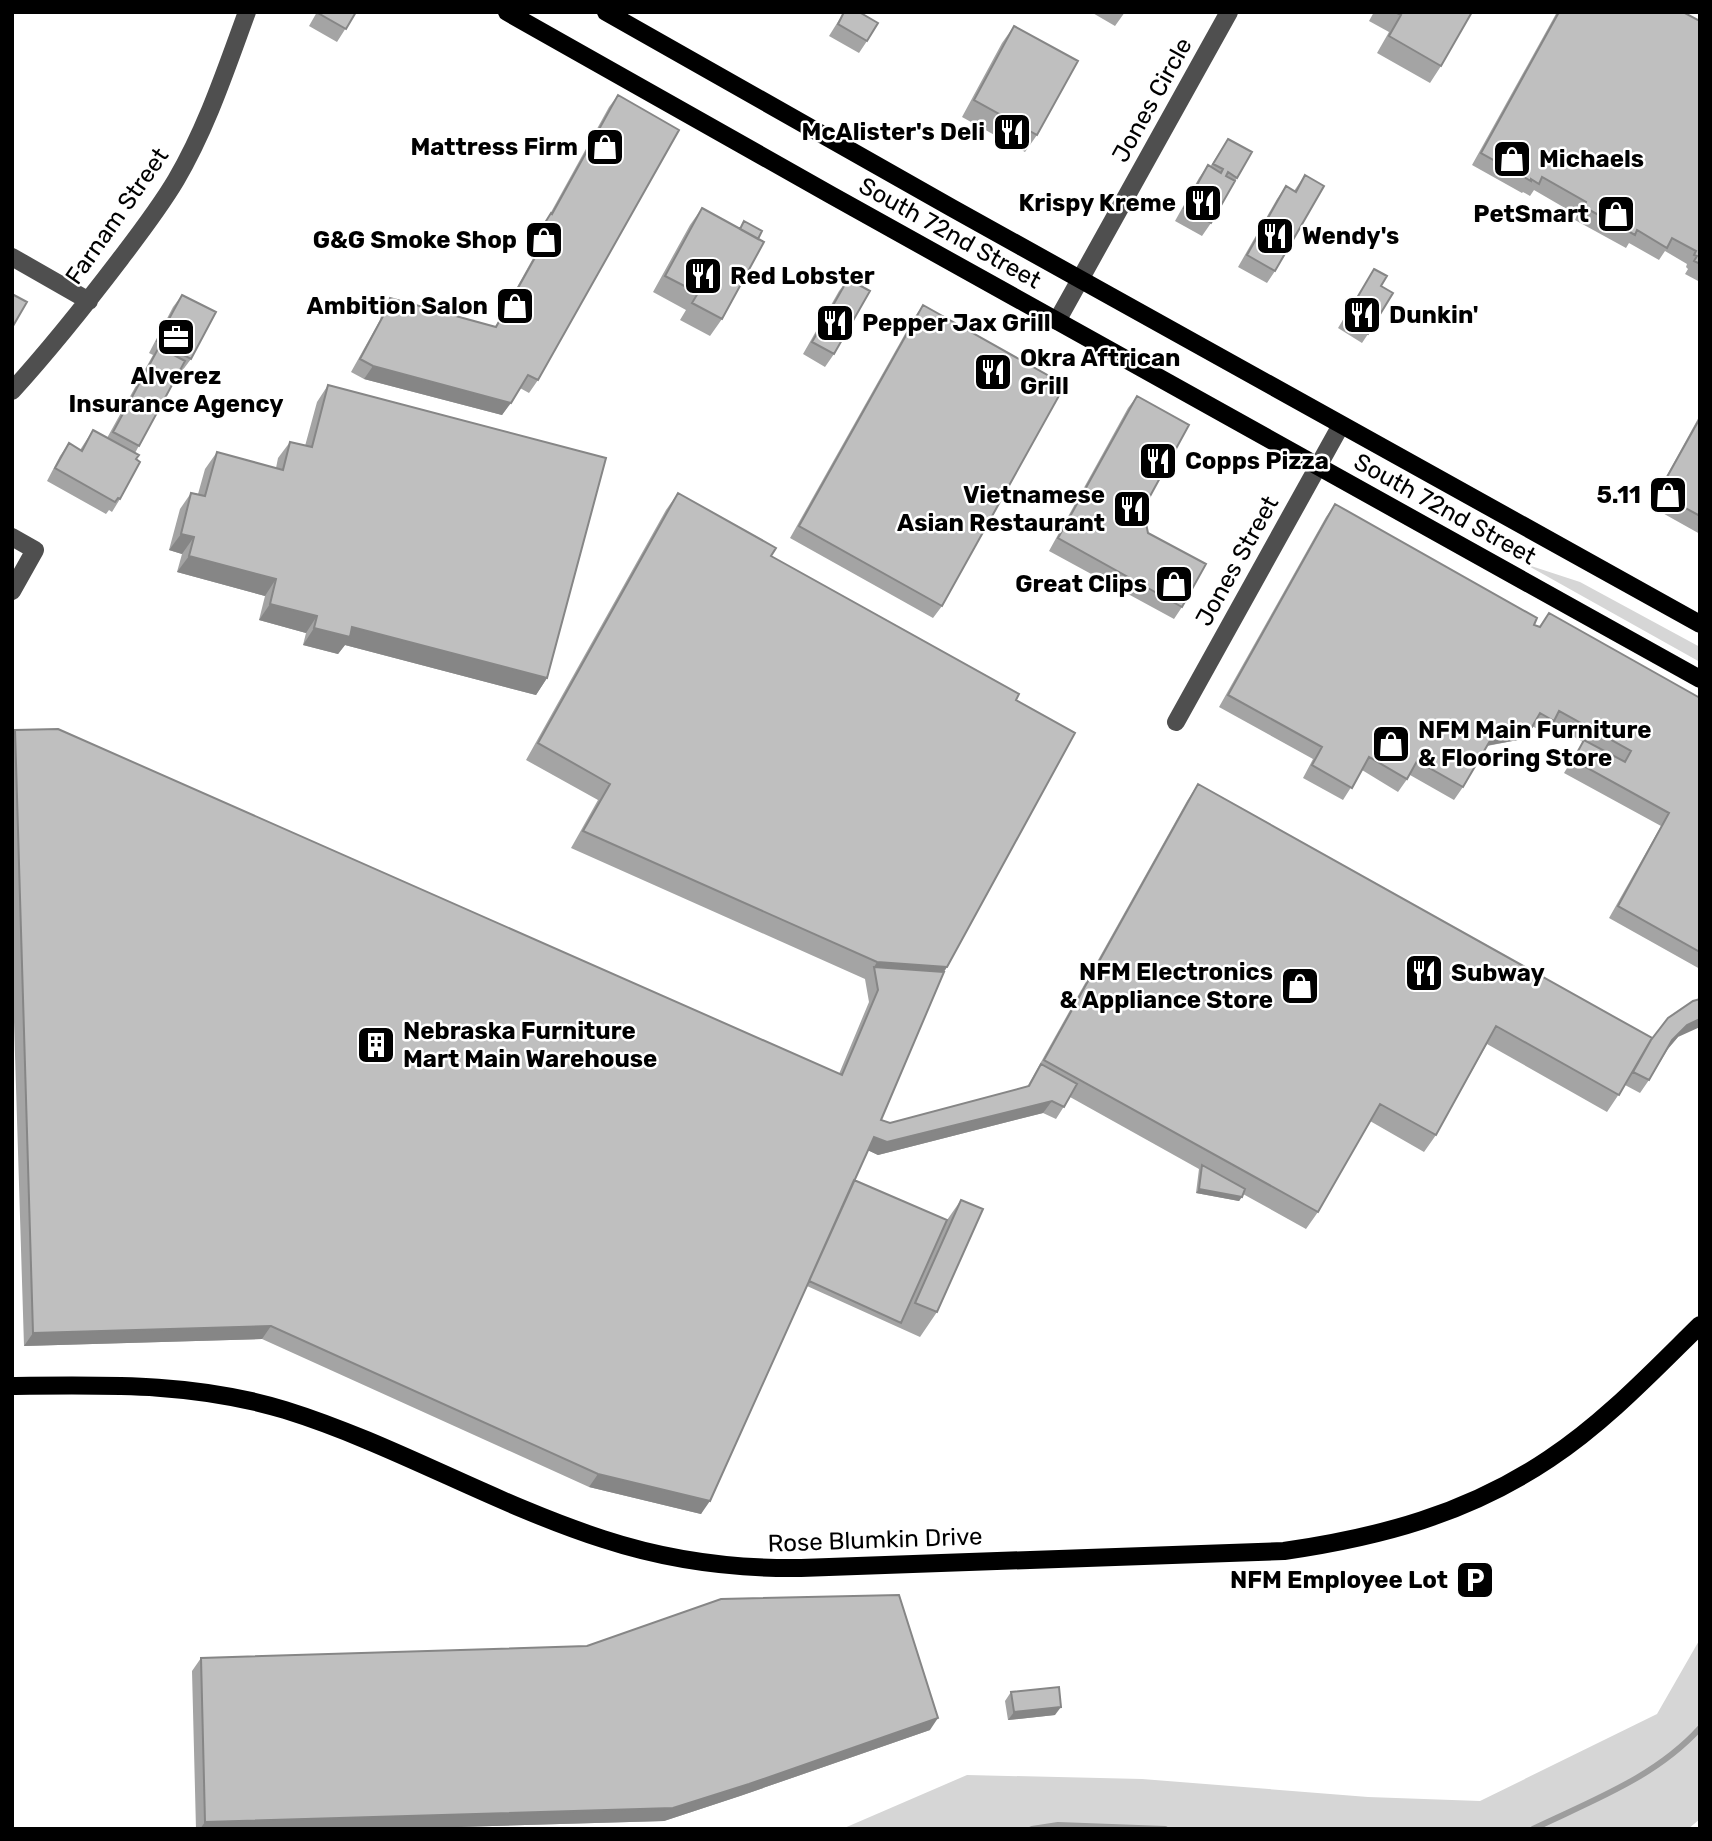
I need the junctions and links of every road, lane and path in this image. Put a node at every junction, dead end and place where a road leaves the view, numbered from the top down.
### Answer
1 (247, 12) edge
2 (507, 12) edge
3 (606, 12) edge
4 (1229, 12) edge
5 (12, 257) edge
6 (1081, 279) junction
7 (89, 301) junction
8 (1057, 321) junction
9 (12, 391) edge
10 (1341, 425) junction
11 (1318, 467) junction
12 (12, 537) edge
13 (12, 591) edge
14 (1700, 624) edge
15 (1700, 679) edge
16 (1176, 722) dead end
17 (1700, 1325) edge
18 (12, 1386) edge

1 - 7 street, Farnam Street
2 - 8 main road, South 72nd Street
3 - 6 main road, South 72nd Street
4 - 6 street, Jones Circle
5 - 7 street
6 - 8 street, Jones Circle
6 - 10 main road, South 72nd Street
7 - 9 street, Farnam Street
8 - 11 main road, South 72nd Street
10 - 11 street, Jones Street
10 - 14 main road, South 72nd Street
11 - 15 main road, South 72nd Street
11 - 16 street, Jones Street
12 - 13 street
17 - 18 main road, Rose Blumkin Drive

